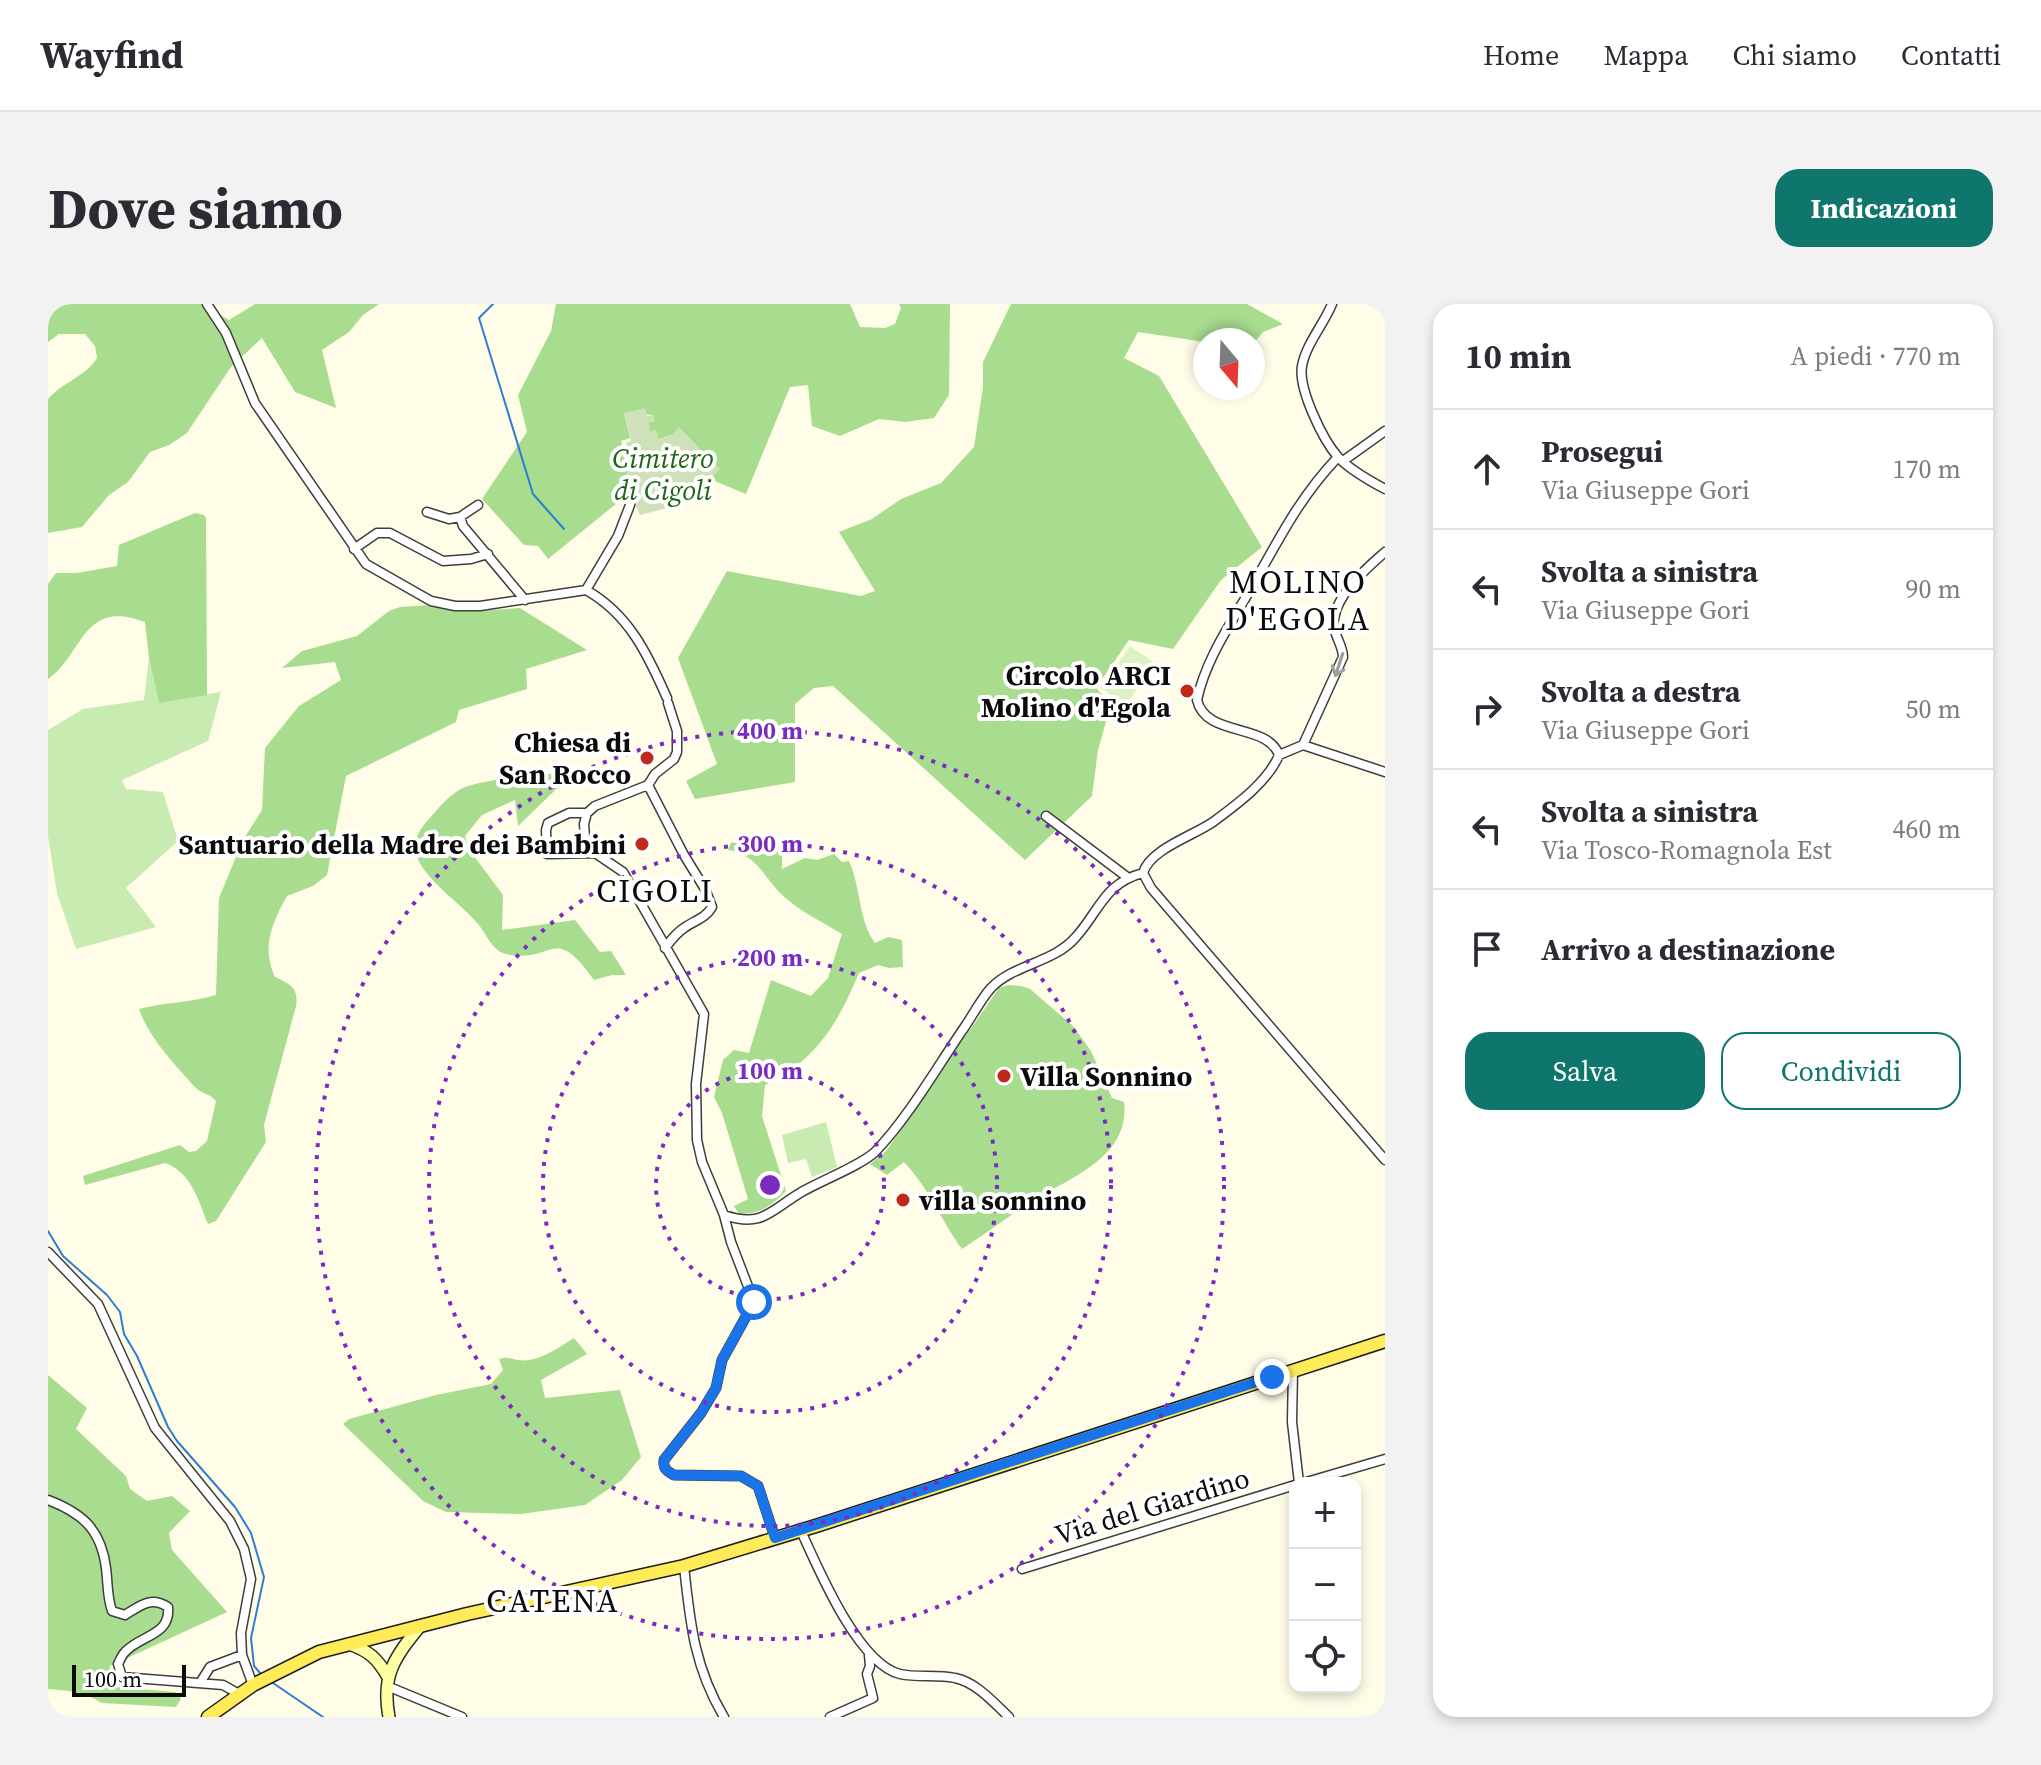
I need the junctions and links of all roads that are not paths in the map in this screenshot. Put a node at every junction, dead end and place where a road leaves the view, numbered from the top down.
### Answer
1 (207, 304) edge
2 (1332, 304) edge
3 (1385, 431) edge
4 (1341, 459) junction
5 (1385, 489) edge
6 (478, 505) dead end
7 (630, 505) dead end
8 (427, 512) dead end
9 (460, 517) junction
10 (354, 549) junction
11 (1385, 552) edge
12 (488, 554) junction
13 (586, 590) junction
14 (525, 600) junction
15 (1303, 745) junction
16 (1279, 755) junction
17 (1385, 772) edge
18 (648, 785) junction
19 (587, 813) junction
20 (1046, 816) dead end
21 (595, 853) junction
22 (1143, 873) junction
23 (1127, 877) junction
24 (665, 948) junction
25 (1385, 1160) edge
26 (724, 1215) junction
27 (48, 1252) edge
28 (1385, 1341) edge
29 (1293, 1370) junction
30 (1385, 1459) edge
31 (1298, 1477) edge
32 (1323, 1477) edge
33 (1289, 1487) edge
34 (48, 1500) edge
35 (801, 1531) junction
36 (775, 1538) junction
37 (684, 1566) junction
38 (1022, 1569) dead end
39 (420, 1626) junction
40 (383, 1635) junction
41 (349, 1644) junction
42 (869, 1654) junction
43 (242, 1655) junction
44 (397, 1655) junction
45 (379, 1661) junction
46 (387, 1682) junction
47 (200, 1683) junction
48 (253, 1685) junction
49 (239, 1694) junction
50 (208, 1717) edge
51 (389, 1717) edge
52 (462, 1717) edge
53 (724, 1717) edge
54 (830, 1717) edge
55 (1009, 1717) edge

1 - 10 street
2 - 4 street
3 - 4 street
4 - 5 street
4 - 16 street
6 - 9 street
7 - 13 street
8 - 9 street
9 - 12 street
10 - 12 street
10 - 14 street
11 -> 15 street
12 - 14 street
13 - 14 street
13 - 18 street
15 - 16 street
15 - 17 street
16 - 22 street
18 - 19 street
18 - 24 street
19 - 21 street
19 - 21 street
20 - 23 street
21 - 24 street
22 - 23 street
22 - 25 street
23 - 26 street
24 - 26 street
26 - 36 street
27 - 43 street
28 - 29 main road
29 - 31 street
29 - 35 main road
30 - 32 street, Via del Giardino
33 - 38 street, Via del Giardino
34 - 47 street
35 - 36 main road
35 - 42 street
36 - 37 main road
37 - 39 main road
37 - 53 street
39 - 40 main road
39 - 44 main road
40 - 41 main road
40 - 44 main road
40 - 45 main road
41 - 45 main road
41 - 48 main road
42 - 54 street
42 - 55 street
43 - 47 street
43 - 48 street
44 - 46 main road
45 - 46 main road
46 - 51 main road
46 - 52 street
47 - 49 street
48 - 49 main road
49 - 50 main road

